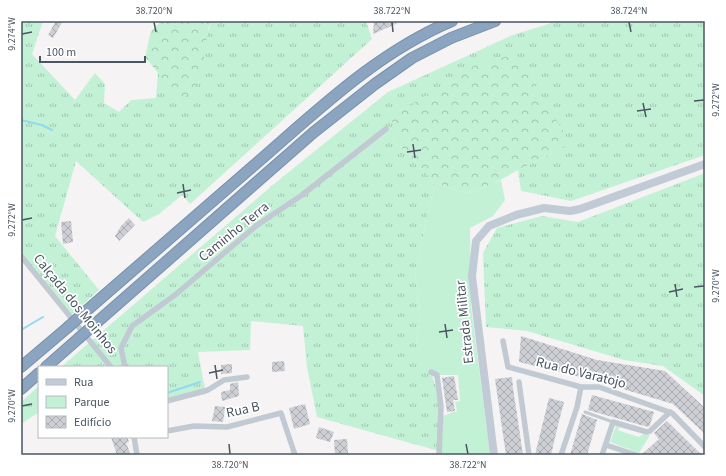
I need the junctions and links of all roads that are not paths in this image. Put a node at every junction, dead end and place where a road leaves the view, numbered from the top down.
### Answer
1 (452, 21) edge
2 (495, 21) edge
3 (386, 129) dead end
4 (705, 164) edge
5 (21, 256) edge
6 (503, 341) dead end
7 (25, 362) edge
8 (47, 366) edge
9 (109, 366) edge
10 (125, 366) edge
11 (21, 367) edge
12 (431, 372) dead end
13 (38, 374) edge
14 (248, 377) dead end
15 (519, 382) dead end
16 (581, 387) junction
17 (21, 389) edge
18 (168, 401) edge
19 (585, 412) dead end
20 (670, 412) junction
21 (613, 422) junction
22 (168, 431) edge
23 (134, 438) edge
24 (606, 445) junction
25 (705, 447) edge
26 (137, 455) edge
27 (295, 455) edge
28 (439, 455) edge
29 (494, 455) edge
30 (529, 455) edge
31 (560, 455) edge
32 (602, 455) edge
33 (636, 455) edge

1 - 7 highway, bridge
2 - 8 highway, bridge
3 - 10 street, Caminho Terra
4 - 29 street, Estrada Militar
5 - 9 street, Calçada dos Moinhos
6 - 16 street, Rua do Varatojo
7 - 11 highway
12 - 28 street
13 - 17 highway
14 - 18 street
15 - 30 street
16 - 20 street, Rua do Varatojo
16 - 31 street
19 - 21 lane
20 - 21 street
20 - 25 street, Rua do Varatojo
21 - 24 street
22 - 27 street, Rua B
23 - 26 street
24 - 32 street
24 - 33 street

